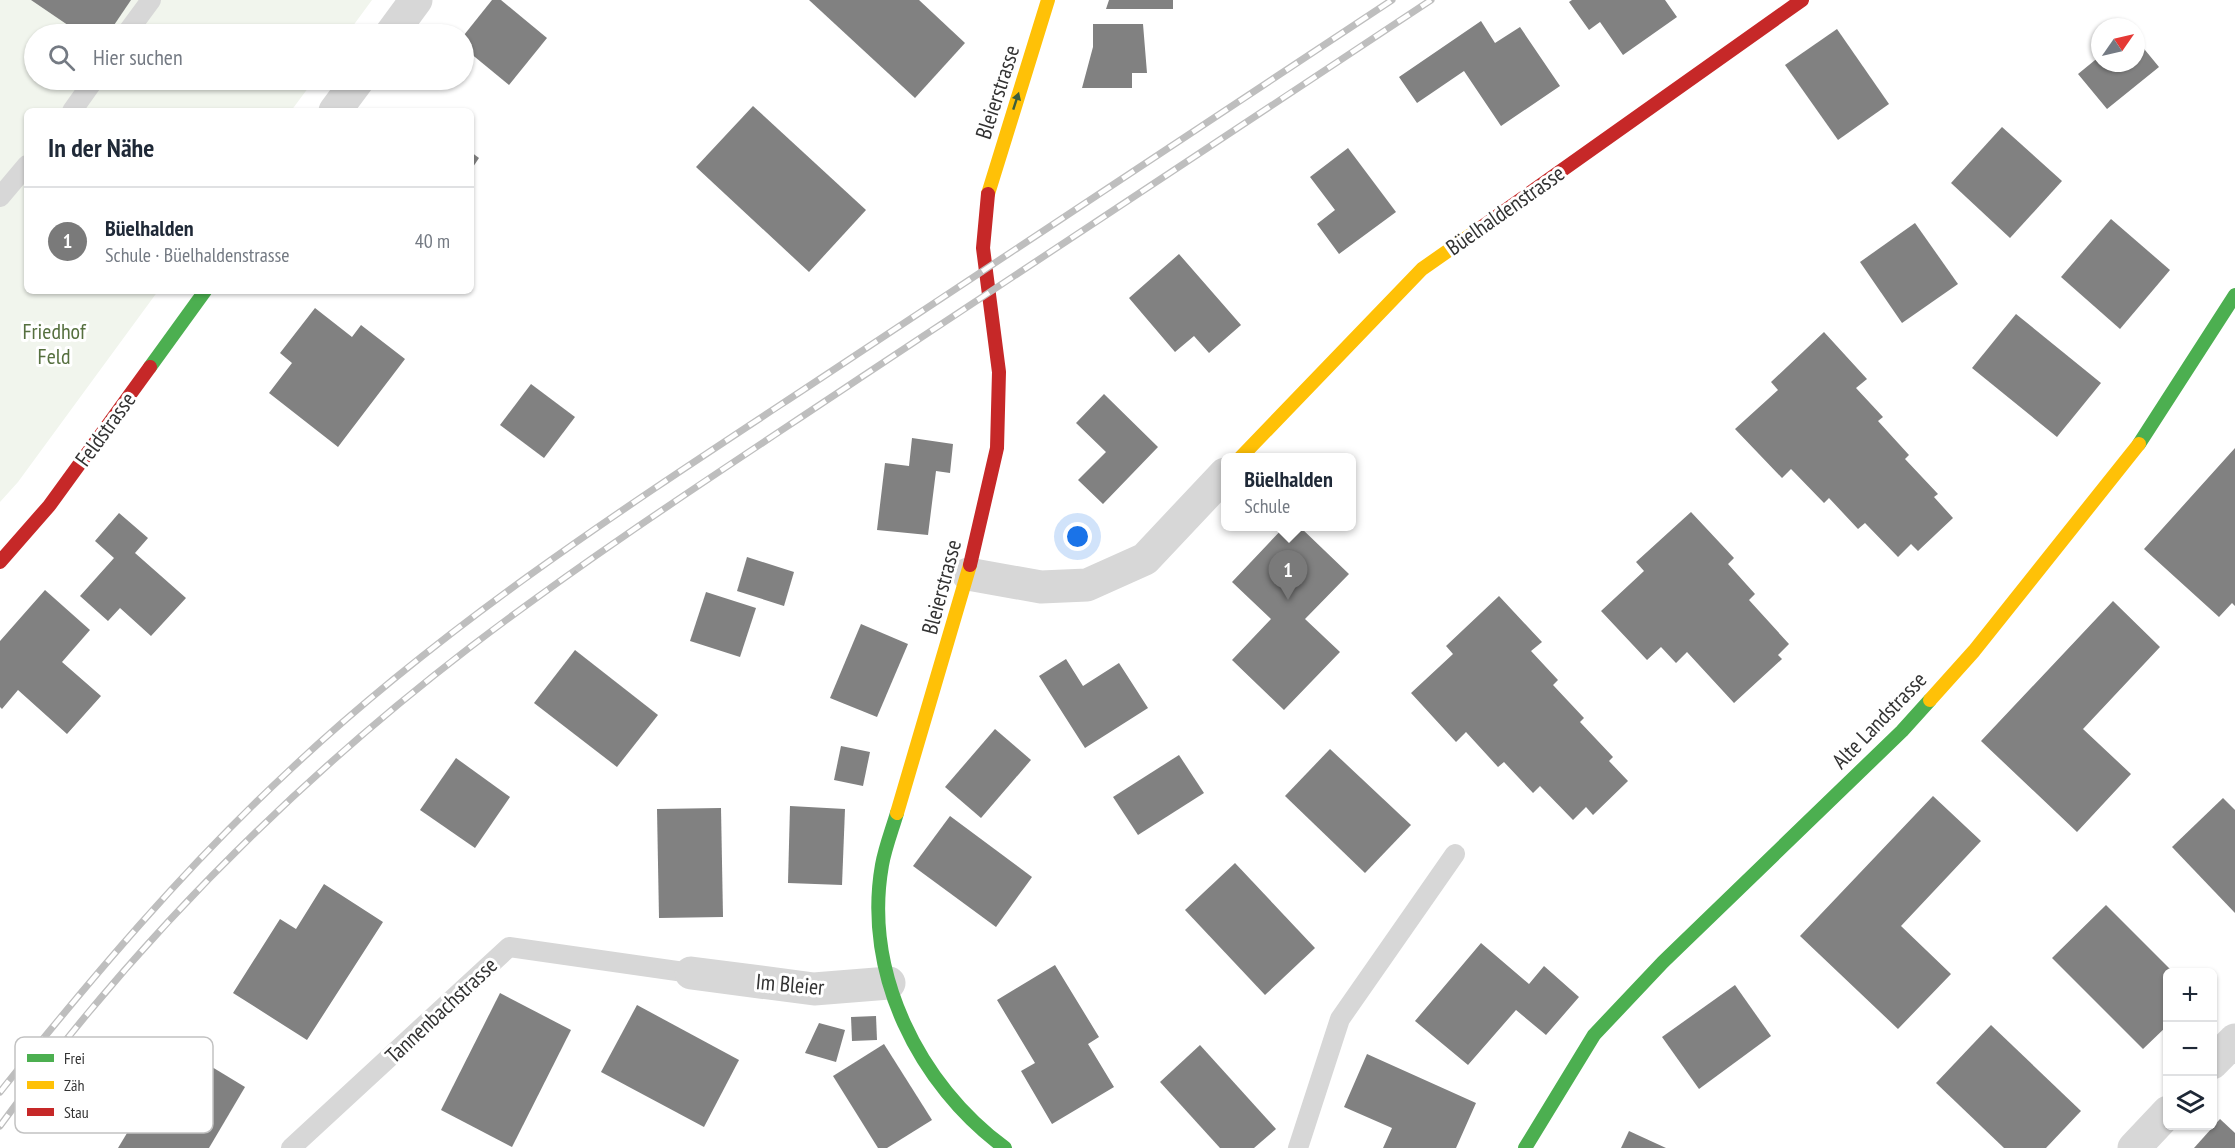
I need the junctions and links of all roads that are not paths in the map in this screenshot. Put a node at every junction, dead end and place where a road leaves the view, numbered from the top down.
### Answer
1 (151, 0) edge
2 (416, 0) edge
3 (1048, 0) edge
4 (1802, 0) edge
5 (133, 24) edge
6 (398, 24) edge
7 (87, 90) edge
8 (351, 90) edge
9 (74, 108) edge
10 (337, 108) edge
11 (24, 169) edge
12 (0, 197) edge
13 (203, 294) edge
14 (2235, 295) edge
15 (1245, 453) edge
16 (1221, 478) edge
17 (0, 562) edge
18 (968, 574) junction
19 (1455, 854) dead end
20 (691, 973) joint
21 (889, 983) junction
22 (2235, 1040) edge
23 (2217, 1058) edge
24 (2163, 1117) edge
25 (993, 1145) edge
26 (291, 1148) edge
27 (1298, 1148) edge
28 (1525, 1148) edge
29 (2134, 1148) edge

1 - 5 lane
2 - 6 street
18 -> 3 street, Bleierstrasse
4 - 15 street, Büelhaldenstrasse
7 - 9 lane
8 - 10 street
11 - 12 lane
13 - 17 street, Feldstrasse
14 - 28 street, Alte Landstrasse
16 - 18 street
18 - 21 street, Bleierstrasse
19 - 27 lane
20 - 21 street, Im Bleier
20 - 26 lane, Tannenbachstrasse
21 - 25 street, Bleierstrasse
22 - 23 street
24 - 29 street

